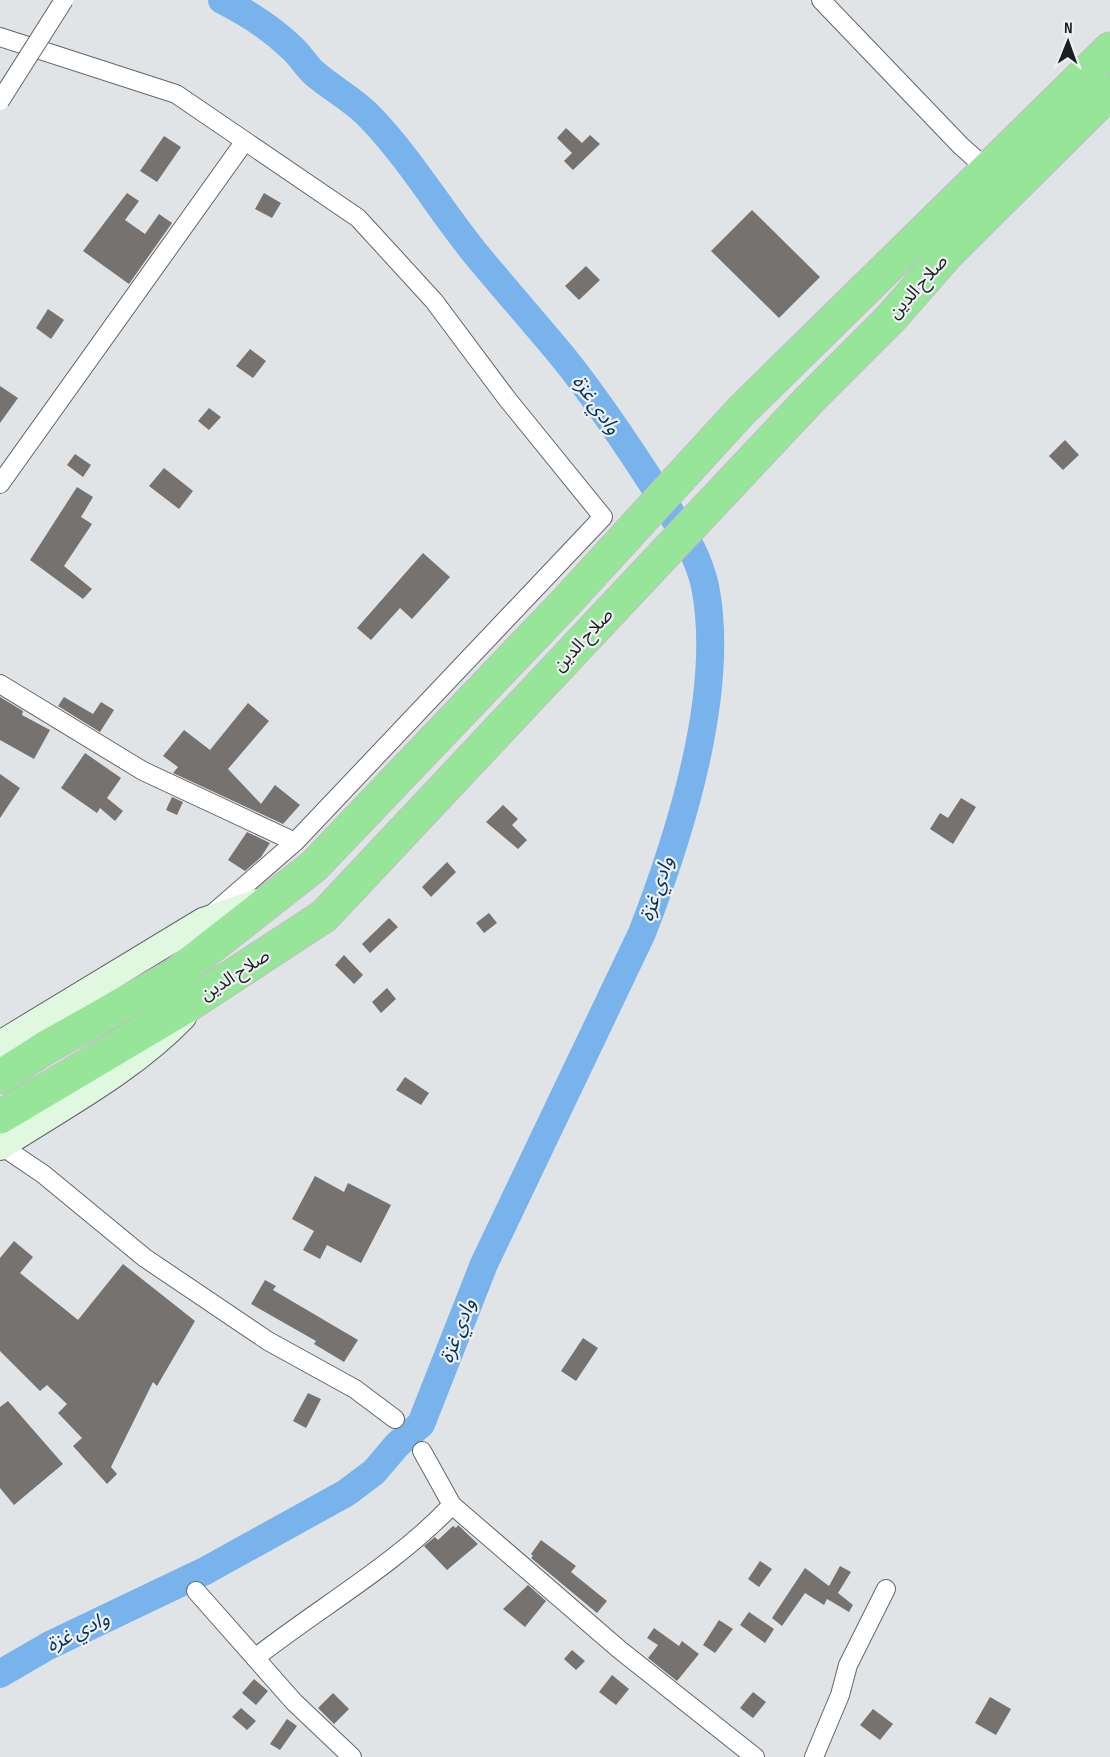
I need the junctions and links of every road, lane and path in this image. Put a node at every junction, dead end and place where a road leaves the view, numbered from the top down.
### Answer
1 (64, 0) edge
2 (821, 0) edge
3 (0, 37) edge
4 (1110, 49) edge
5 (1110, 92) edge
6 (0, 101) edge
7 (245, 141) junction
8 (988, 170) junction
9 (0, 484) edge
10 (0, 684) edge
11 (295, 842) junction
12 (276, 897) junction
13 (203, 921) junction
14 (0, 1044) edge
15 (0, 1077) edge
16 (0, 1138) edge
17 (395, 1419) dead end
18 (422, 1451) dead end
19 (452, 1505) junction
20 (886, 1589) dead end
21 (196, 1591) dead end
22 (255, 1658) junction
23 (352, 1757) edge
24 (755, 1757) edge
25 (814, 1757) edge

1 - 6 street, bridge
2 - 8 street
3 - 7 street
4 - 8 highway, صلاح الدين
5 - 16 highway, صلاح الدين
7 - 9 street
7 - 11 street
8 - 12 highway, صلاح الدين
10 - 11 street
11 - 13 street
12 - 13 main road
12 - 15 highway, صلاح الدين
13 - 14 main road
16 - 17 street
18 - 19 street
19 - 22 street
19 - 24 street
20 - 25 street
21 - 22 street
22 - 23 street

